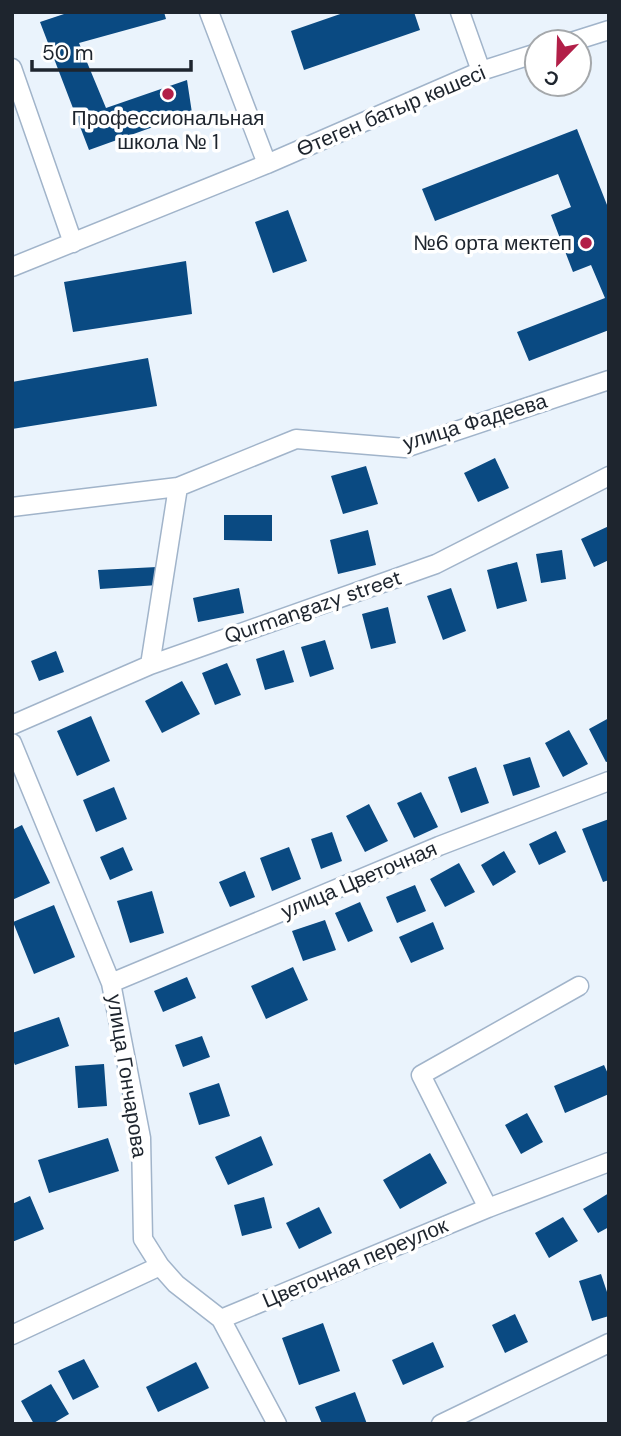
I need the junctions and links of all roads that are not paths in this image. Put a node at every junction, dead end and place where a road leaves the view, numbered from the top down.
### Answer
1 (209, 12) edge
2 (460, 12) edge
3 (523, 58) edge
4 (12, 68) edge
5 (481, 71) junction
6 (267, 164) junction
7 (73, 243) junction
8 (12, 267) edge
9 (609, 380) edge
10 (609, 476) edge
11 (178, 487) junction
12 (12, 507) edge
13 (150, 665) junction
14 (12, 725) edge
15 (12, 743) edge
16 (609, 781) edge
17 (111, 983) junction
18 (579, 986) dead end
19 (609, 1162) edge
20 (488, 1208) junction
21 (160, 1266) junction
22 (221, 1319) junction
23 (12, 1335) edge
24 (609, 1343) edge
25 (277, 1424) edge
26 (441, 1424) edge

1 - 6 street
2 - 5 street
3 - 5 street, Өтеген батыр көшесі
4 - 7 street
5 - 6 street, Өтеген батыр көшесі
6 - 7 street, Өтеген батыр көшесі
7 - 8 street, Өтеген батыр көшесі
9 - 11 street, улица Фадеева
10 - 13 street, Qurmangazy street
11 - 12 street, улица Фадеева
11 - 13 street
13 - 14 street, Qurmangazy street
15 - 17 street, улица Гончарова
16 - 17 street, улица Цветочная
17 - 21 street, улица Гончарова
18 - 20 street
19 - 20 street, Цветочная переулок
20 - 22 street, Цветочная переулок
21 - 22 street, улица Гончарова
21 - 23 street
22 - 25 street, улица Гончарова
24 - 26 street

